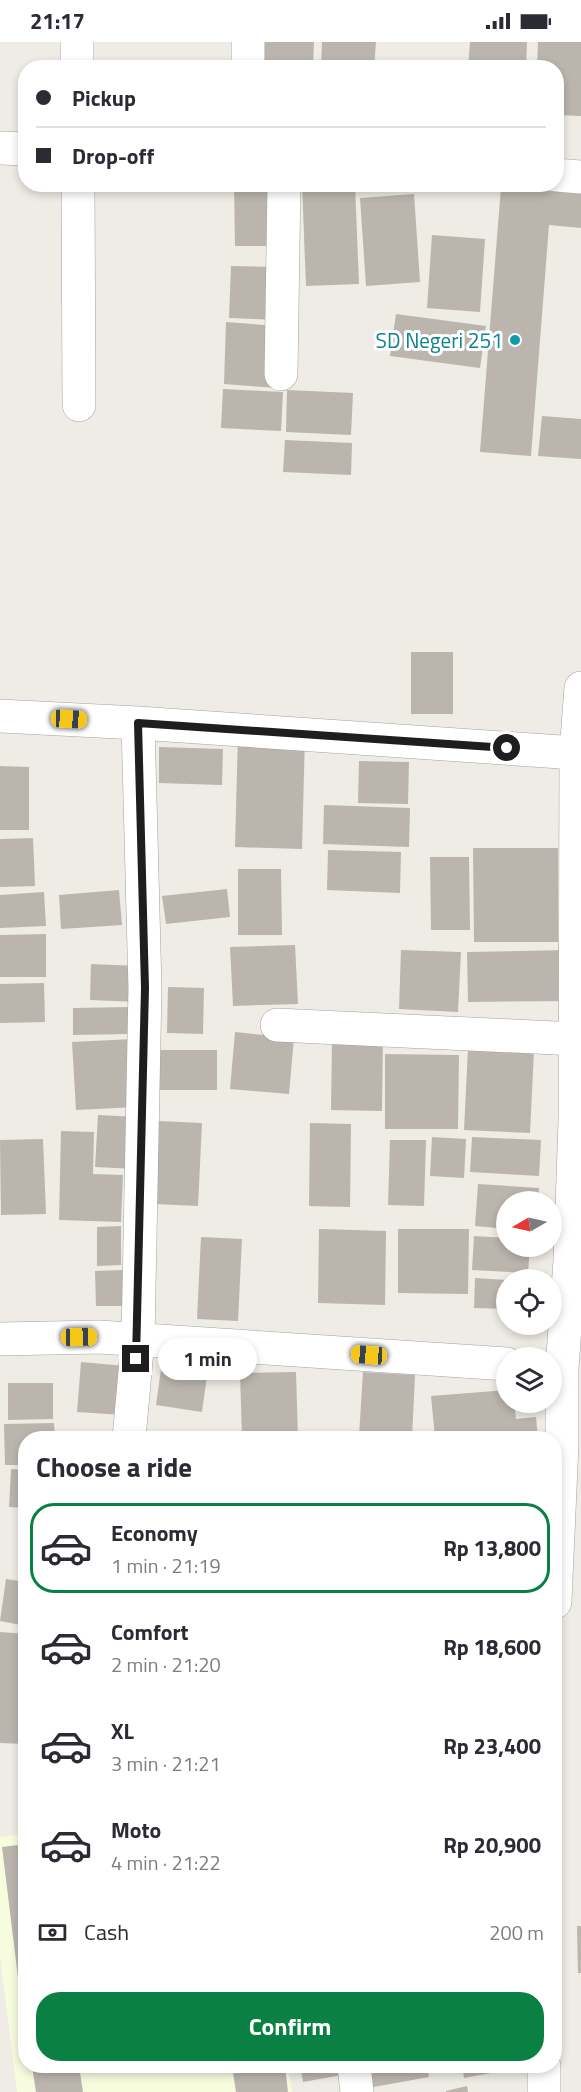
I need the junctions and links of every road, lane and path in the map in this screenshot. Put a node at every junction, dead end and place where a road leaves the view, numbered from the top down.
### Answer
1 (77, 42) edge
2 (248, 42) edge
3 (77, 60) edge
4 (248, 60) edge
5 (0, 148) edge
6 (18, 149) edge
7 (564, 176) edge
8 (581, 177) edge
9 (78, 192) edge
10 (284, 192) edge
11 (281, 374) dead end
12 (79, 405) dead end
13 (581, 688) edge
14 (0, 716) edge
15 (138, 723) junction
16 (576, 753) junction
17 (579, 931) edge
18 (277, 1025) dead end
19 (577, 1039) junction
20 (0, 1339) edge
21 (138, 1339) junction
22 (496, 1363) edge
23 (565, 1368) edge
24 (130, 1431) edge
25 (562, 1444) edge
26 (355, 2073) edge
27 (544, 2073) edge
28 (357, 2092) edge
29 (544, 2092) edge

1 - 3 street
2 - 4 street
5 - 6 street
7 - 8 street
9 - 12 street
10 - 11 street
13 - 16 street
14 - 15 street
15 - 16 street
15 - 21 street
16 - 17 street
17 - 19 street
18 - 19 street
19 - 23 street
20 - 21 street
21 - 22 street
21 - 24 street
23 - 25 street
26 - 28 street
27 - 29 street

